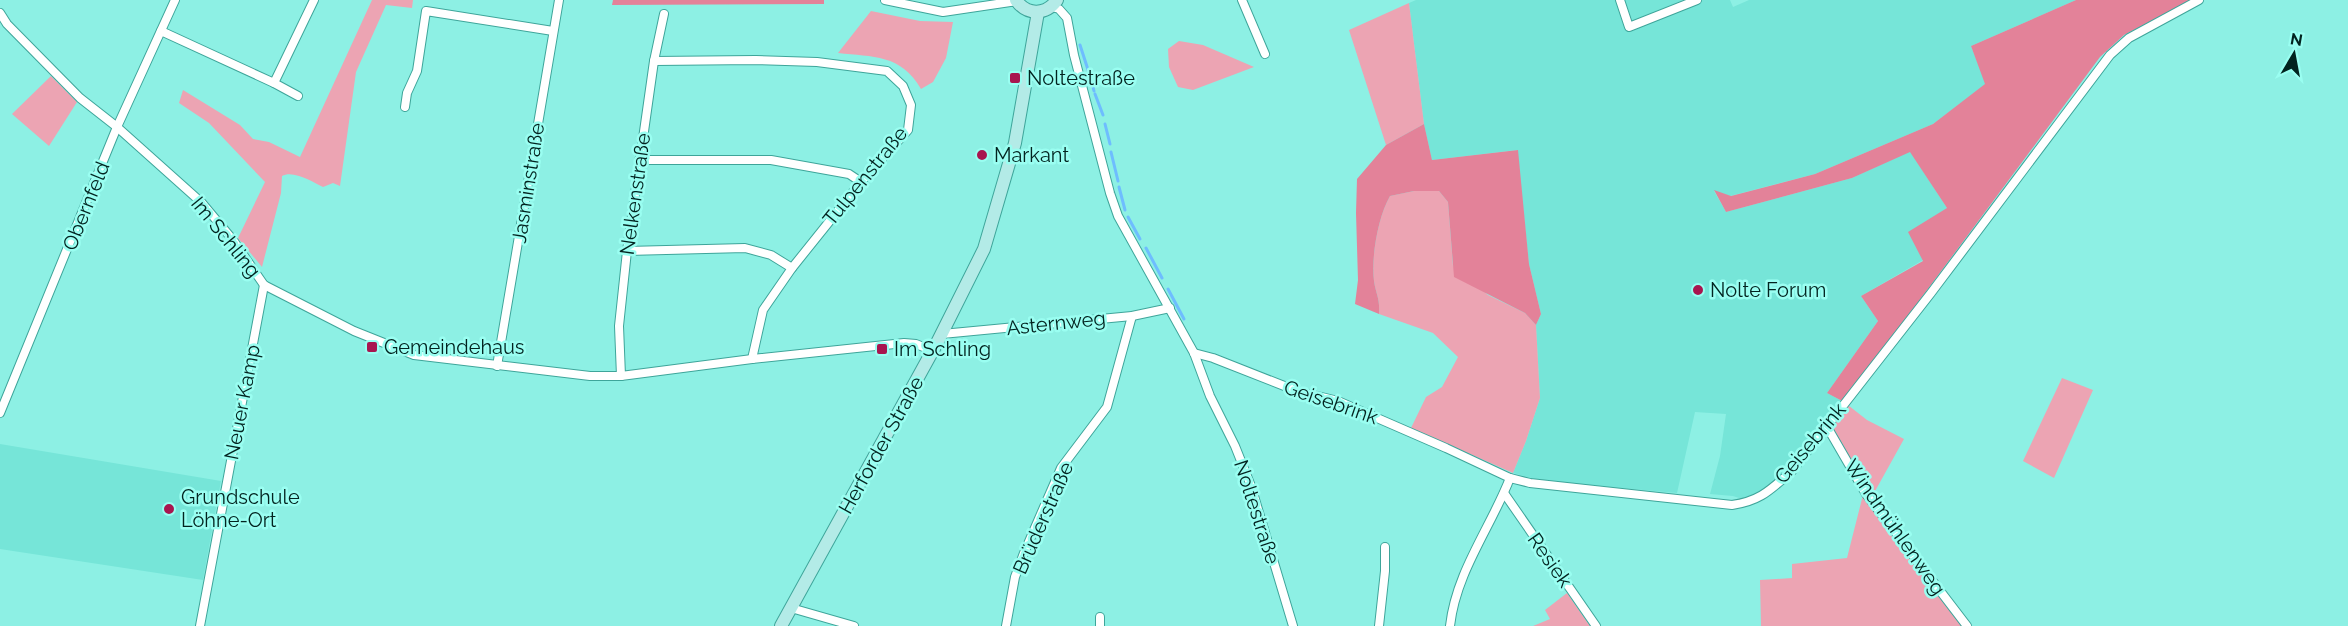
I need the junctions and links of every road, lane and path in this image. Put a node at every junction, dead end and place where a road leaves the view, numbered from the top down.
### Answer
1 (175, 0) edge
2 (314, 0) edge
3 (559, 0) edge
4 (885, 0) edge
5 (992, 0) edge
6 (1242, 0) edge
7 (1620, 0) edge
8 (1697, 0) edge
9 (2199, 0) edge
10 (1016, 1) edge
11 (1054, 3) edge
12 (980, 6) junction
13 (1033, 11) junction
14 (0, 13) edge
15 (664, 14) dead end
16 (161, 31) junction
17 (553, 31) junction
18 (1265, 54) dead end
19 (654, 61) junction
20 (274, 82) junction
21 (298, 96) dead end
22 (405, 107) dead end
23 (117, 127) junction
24 (639, 160) junction
25 (861, 182) junction
26 (627, 251) junction
27 (792, 268) junction
28 (264, 285) junction
29 (1170, 308) junction
30 (1132, 316) junction
31 (942, 334) junction
32 (933, 351) junction
33 (1194, 353) junction
34 (752, 359) junction
35 (497, 366) junction
36 (621, 376) junction
37 (0, 413) edge
38 (1826, 425) junction
39 (1510, 478) junction
40 (1504, 493) junction
41 (1385, 547) dead end
42 (791, 608) junction
43 (200, 626) edge
44 (781, 626) edge
45 (854, 626) edge
46 (1006, 626) edge
47 (1293, 626) edge
48 (1379, 626) edge
49 (1450, 626) edge
50 (1596, 626) edge
51 (1967, 626) edge

1 - 16 street, Obernfeld
2 - 20 street
3 - 17 street, Jasminstraße
4 - 12 street
5 - 12 street
6 - 18 street
7 - 8 street
9 - 38 street, Geisebrink
10 - 12 street
10 - 13 main road
11 - 13 main road
11 - 29 street, Noltestraße
13 - 31 main road, Herforder Straße
14 - 23 street, Im Schling
15 - 19 street, Nelkenstraße
16 - 20 street
16 - 23 street, Obernfeld
17 - 22 street
17 - 35 street, Jasminstraße
19 - 24 street, Nelkenstraße
19 - 25 street, Tulpenstraße
20 - 21 street
23 - 28 street, Im Schling
23 - 37 street, Obernfeld
24 - 25 street
24 - 26 street, Nelkenstraße
25 - 27 street, Tulpenstraße
26 - 27 street
26 - 36 street, Nelkenstraße
27 - 34 street, Tulpenstraße
28 - 35 street, Im Schling
28 - 43 street, Neuer Kamp
29 - 30 street, Asternweg
29 - 33 street, Noltestraße
30 - 31 street, Asternweg
30 - 46 street, Brüderstraße
31 - 32 main road, Herforder Straße
32 - 34 street, Im Schling
32 - 42 main road, Herforder Straße
33 - 39 street, Geisebrink
33 - 47 street, Noltestraße
34 - 36 street, Im Schling
35 - 36 street, Im Schling
38 - 39 street, Geisebrink
38 - 51 street, Windmühlenweg
39 - 40 street
40 - 49 street
40 - 50 street, Resiek
41 - 48 street
42 - 44 main road, Herforder Straße
42 - 45 street

